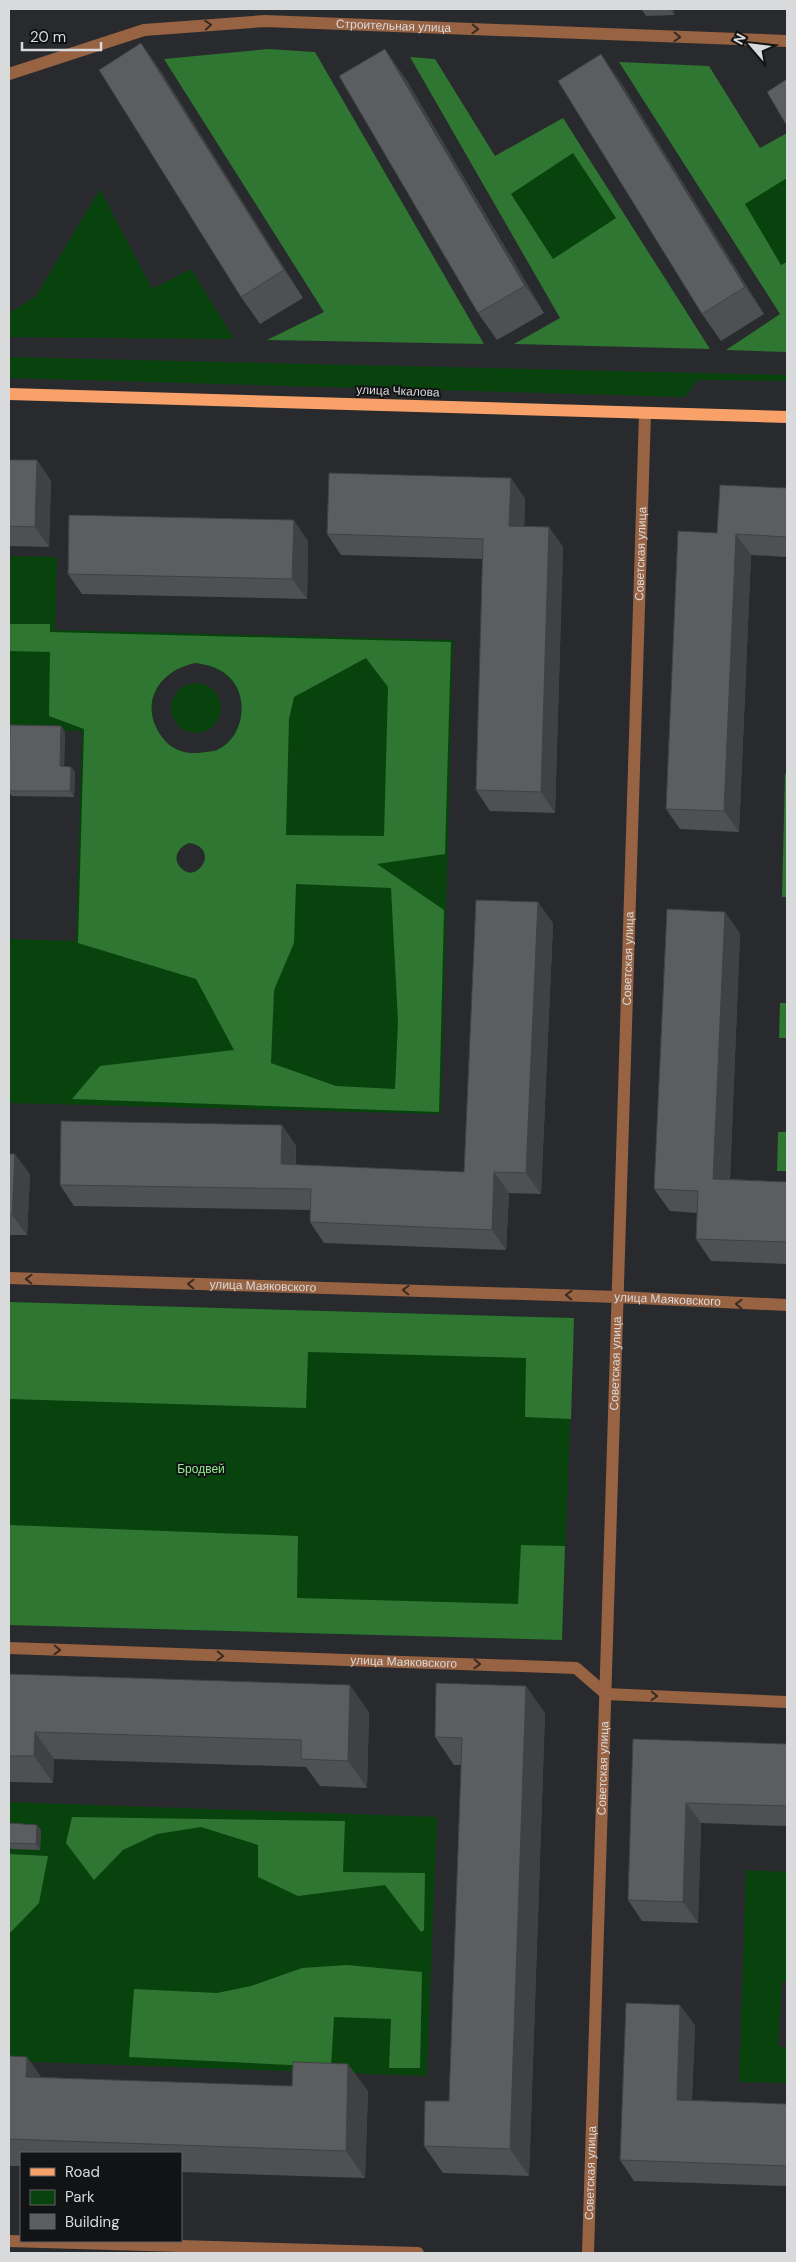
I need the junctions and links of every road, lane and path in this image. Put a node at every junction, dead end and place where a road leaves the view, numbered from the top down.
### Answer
1 (787, 41) edge
2 (9, 74) edge
3 (9, 394) edge
4 (645, 413) junction
5 (787, 417) edge
6 (9, 1278) edge
7 (618, 1297) junction
8 (787, 1305) edge
9 (9, 1648) edge
10 (606, 1694) junction
11 (787, 1702) edge
12 (29, 2242) edge
13 (191, 2250) edge
14 (418, 2253) edge
15 (588, 2253) edge

2 -> 1 street, Строительная улица
3 - 4 main road, улица Чкалова
4 - 5 main road, улица Чкалова
4 - 7 street, Советская улица
7 -> 6 street, улица Маяковского
8 -> 7 street, улица Маяковского
7 - 10 street, Советская улица
9 -> 10 street, улица Маяковского
10 -> 11 street
10 - 15 street, Советская улица
12 - 13 street
13 - 14 street

